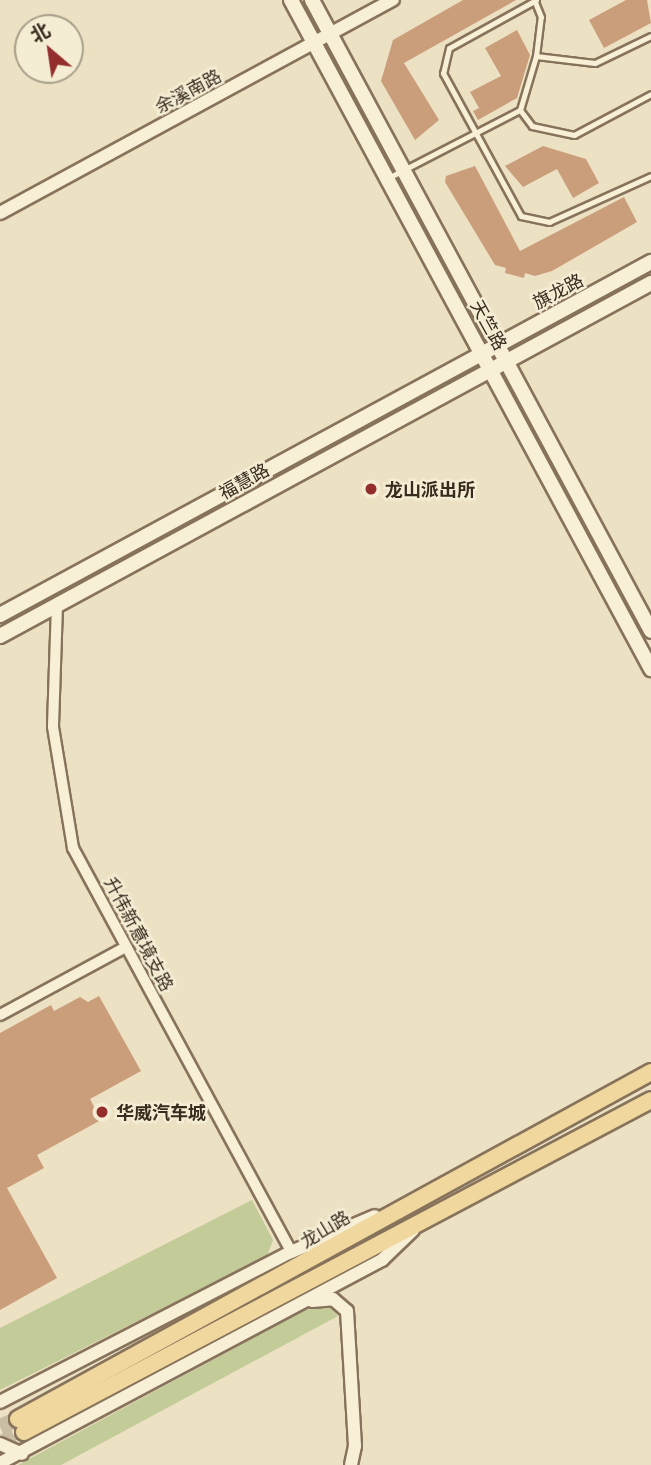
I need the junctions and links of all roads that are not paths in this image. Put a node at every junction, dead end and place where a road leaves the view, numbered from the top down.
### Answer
1 (291, 0) edge
2 (312, 0) edge
3 (393, 0) edge
4 (535, 0) edge
5 (331, 34) junction
6 (651, 36) edge
7 (314, 43) junction
8 (536, 56) junction
9 (651, 94) edge
10 (520, 110) junction
11 (475, 133) junction
12 (404, 170) junction
13 (651, 176) edge
14 (387, 179) junction
15 (0, 213) edge
16 (651, 262) edge
17 (651, 283) edge
18 (498, 345) junction
19 (483, 353) junction
20 (506, 359) junction
21 (491, 367) junction
22 (57, 605) junction
23 (0, 615) edge
24 (651, 631) edge
25 (0, 636) edge
26 (651, 669) edge
27 (126, 947) junction
28 (0, 1015) edge
29 (651, 1072) edge
30 (651, 1100) edge
31 (404, 1204) junction
32 (416, 1227) junction
33 (291, 1252) junction
34 (298, 1305) junction
35 (2, 1402) edge
36 (0, 1444) edge
37 (22, 1454) junction
38 (0, 1464) edge
39 (7, 1465) edge
40 (351, 1465) edge

1 - 7 main road, 天竺路
2 - 5 main road, 天竺路
3 - 5 street, 余溪南路
4 - 8 lane
4 - 11 lane
5 - 7 street, 余溪南路
5 - 12 main road, 天竺路
6 - 8 lane
7 - 14 main road, 天竺路
7 - 15 street, 余溪南路
8 - 10 lane
9 - 10 lane
10 - 11 lane
11 - 12 lane
11 - 13 lane
12 - 14 lane
12 - 18 main road, 天竺路
14 - 19 main road, 天竺路
16 - 18 main road, 旗龙路
17 - 20 main road, 福慧路
18 - 19 main road, 旗龙路
18 - 20 main road, 天竺路
19 - 21 main road, 天竺路
19 - 23 main road, 福慧路
20 - 21 main road, 福慧路
20 - 24 main road, 天竺路
21 - 22 main road, 福慧路
21 - 26 main road, 天竺路
22 - 25 main road, 福慧路
22 - 27 street, 升伟新意境支路
27 - 28 street
27 - 33 street, 升伟新意境支路
29 - 31 main road, 龙山路
30 - 32 main road, 龙山路
31 - 32 main road, 龙山路
31 - 33 street
32 - 34 street
33 - 35 street
34 - 37 street
34 - 40 street
36 - 37 street
37 - 38 street
37 - 39 street

